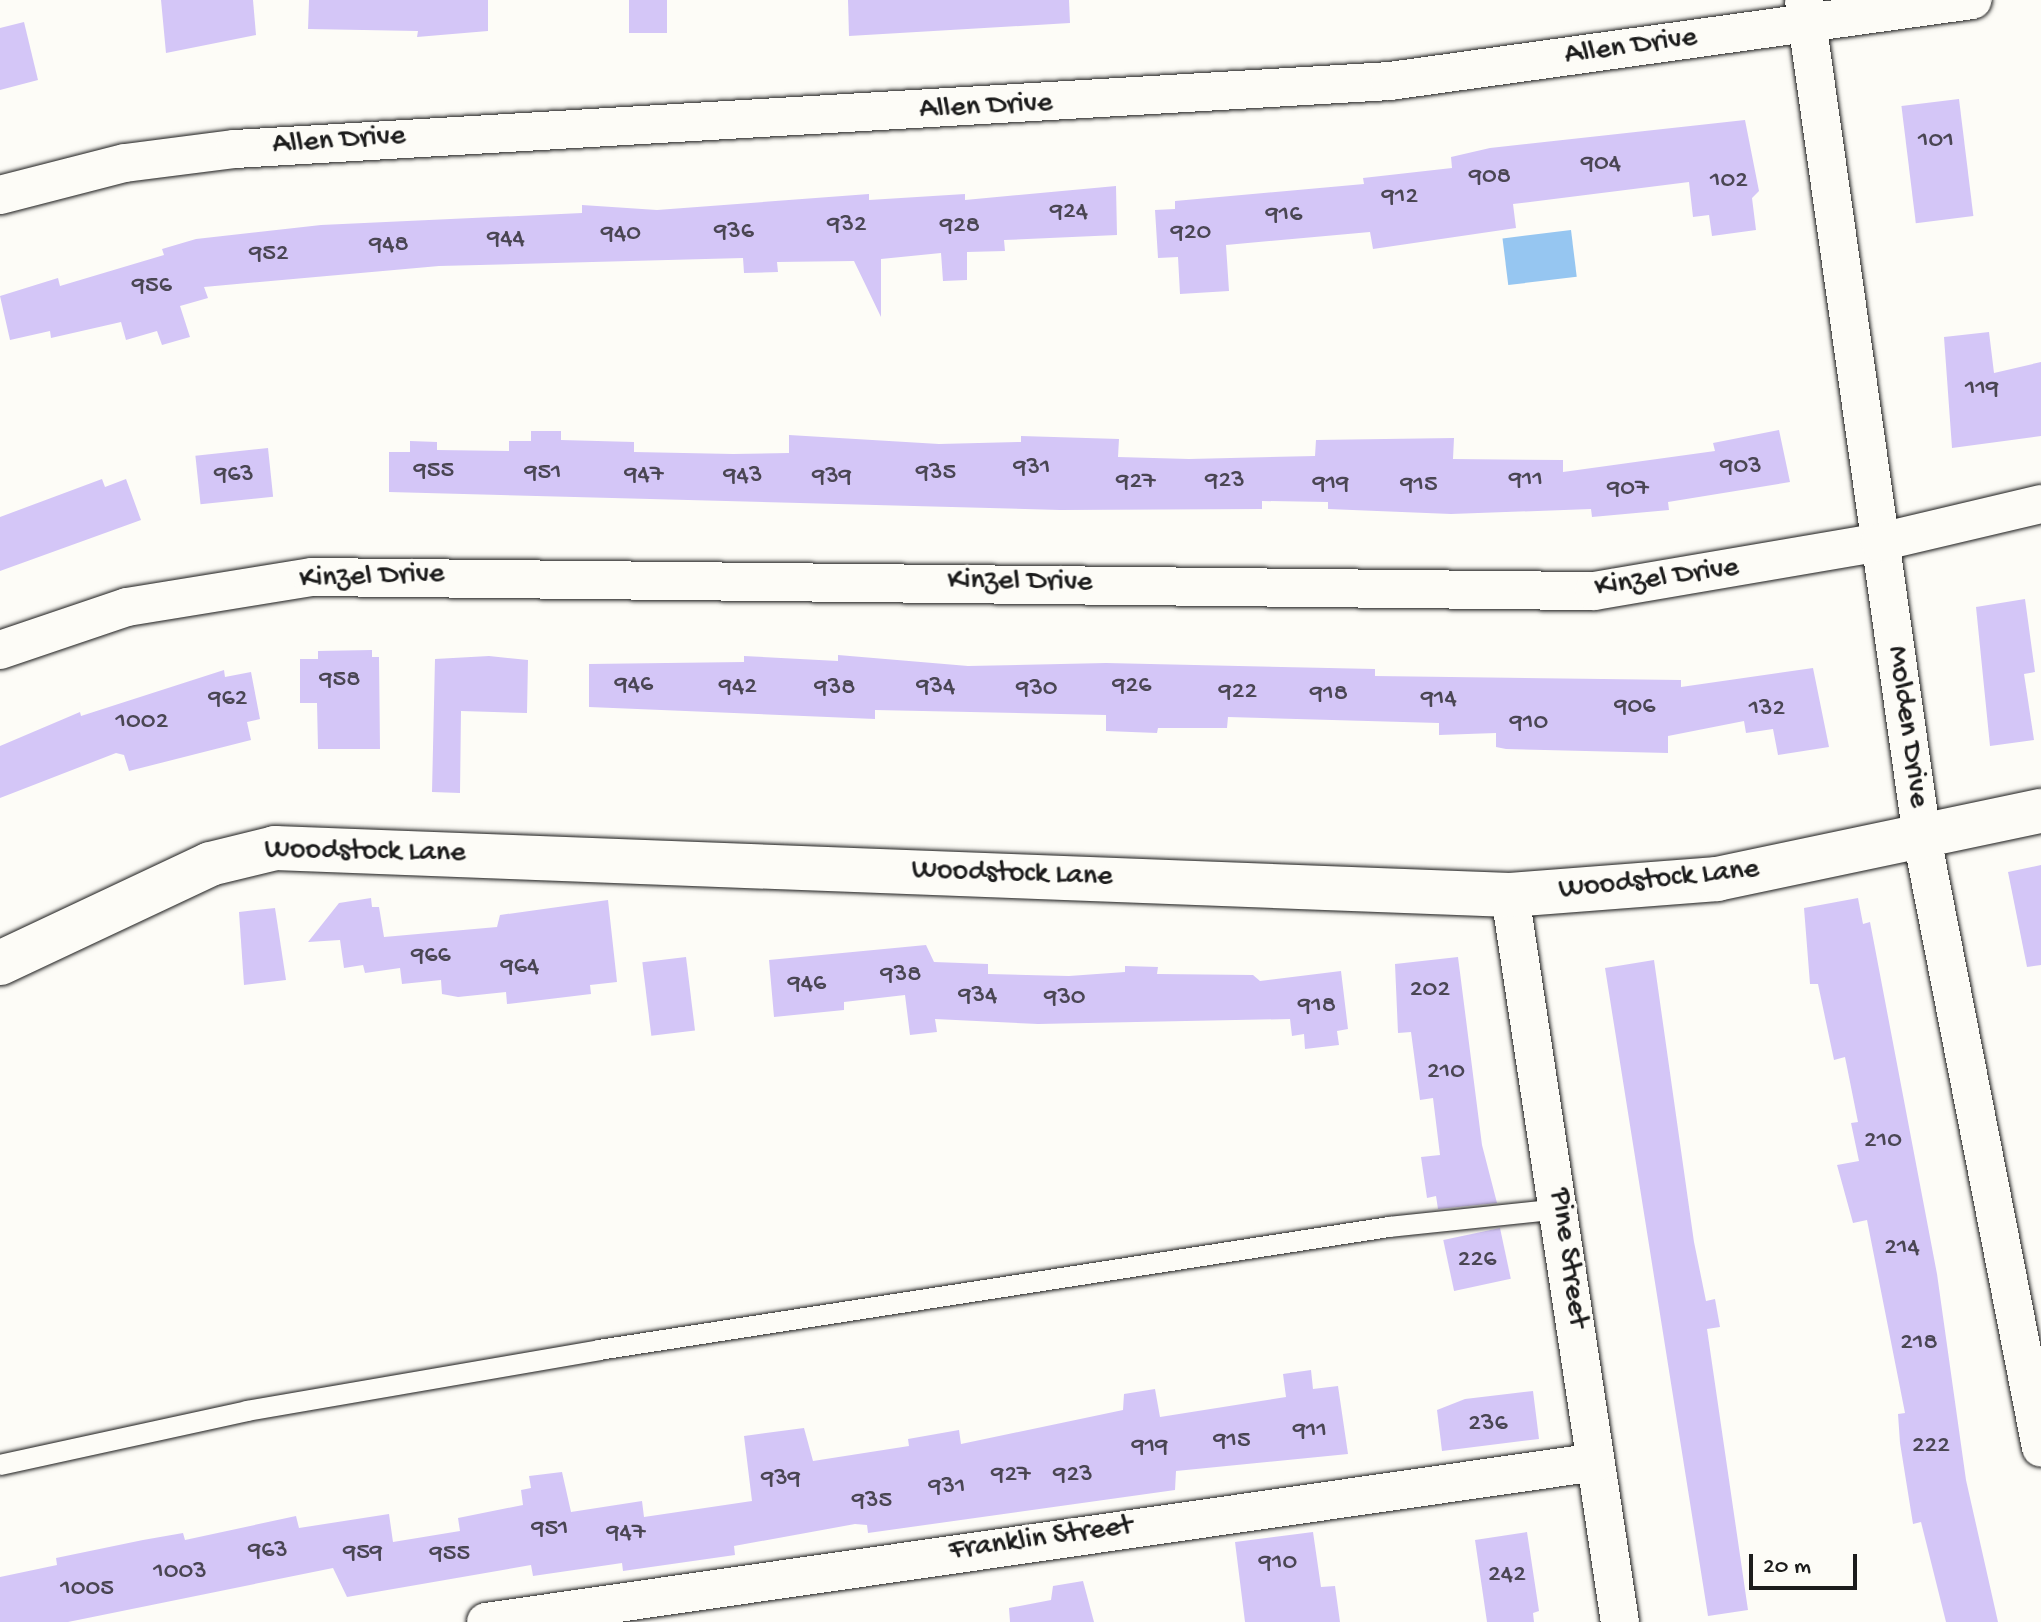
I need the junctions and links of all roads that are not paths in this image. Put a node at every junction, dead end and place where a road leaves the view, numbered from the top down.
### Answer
1 (1972, 0) edge
2 (1806, 12) edge
3 (0, 195) edge
4 (2041, 504) edge
5 (1880, 542) junction
6 (0, 650) edge
7 (2041, 811) edge
8 (1922, 838) junction
9 (1510, 895) junction
10 (0, 963) edge
11 (1560, 1209) junction
12 (2041, 1448) edge
13 (1596, 1462) junction
14 (0, 1465) edge
15 (486, 1622) edge
16 (1620, 1622) edge

1 - 2 street, Allen Drive
2 - 3 street, Allen Drive
2 - 5 street, Molden Drive
4 - 5 street, Kinzel Drive
5 - 6 street, Kinzel Drive
5 - 8 street, Molden Drive
7 - 8 street, Woodstock Lane
8 - 9 street, Woodstock Lane
8 - 12 street, Molden Drive
9 - 10 street, Woodstock Lane
9 - 11 street, Pine Street
11 - 13 street, Pine Street
11 - 14 lane
13 - 15 street, Franklin Street
13 - 16 street, Pine Street

